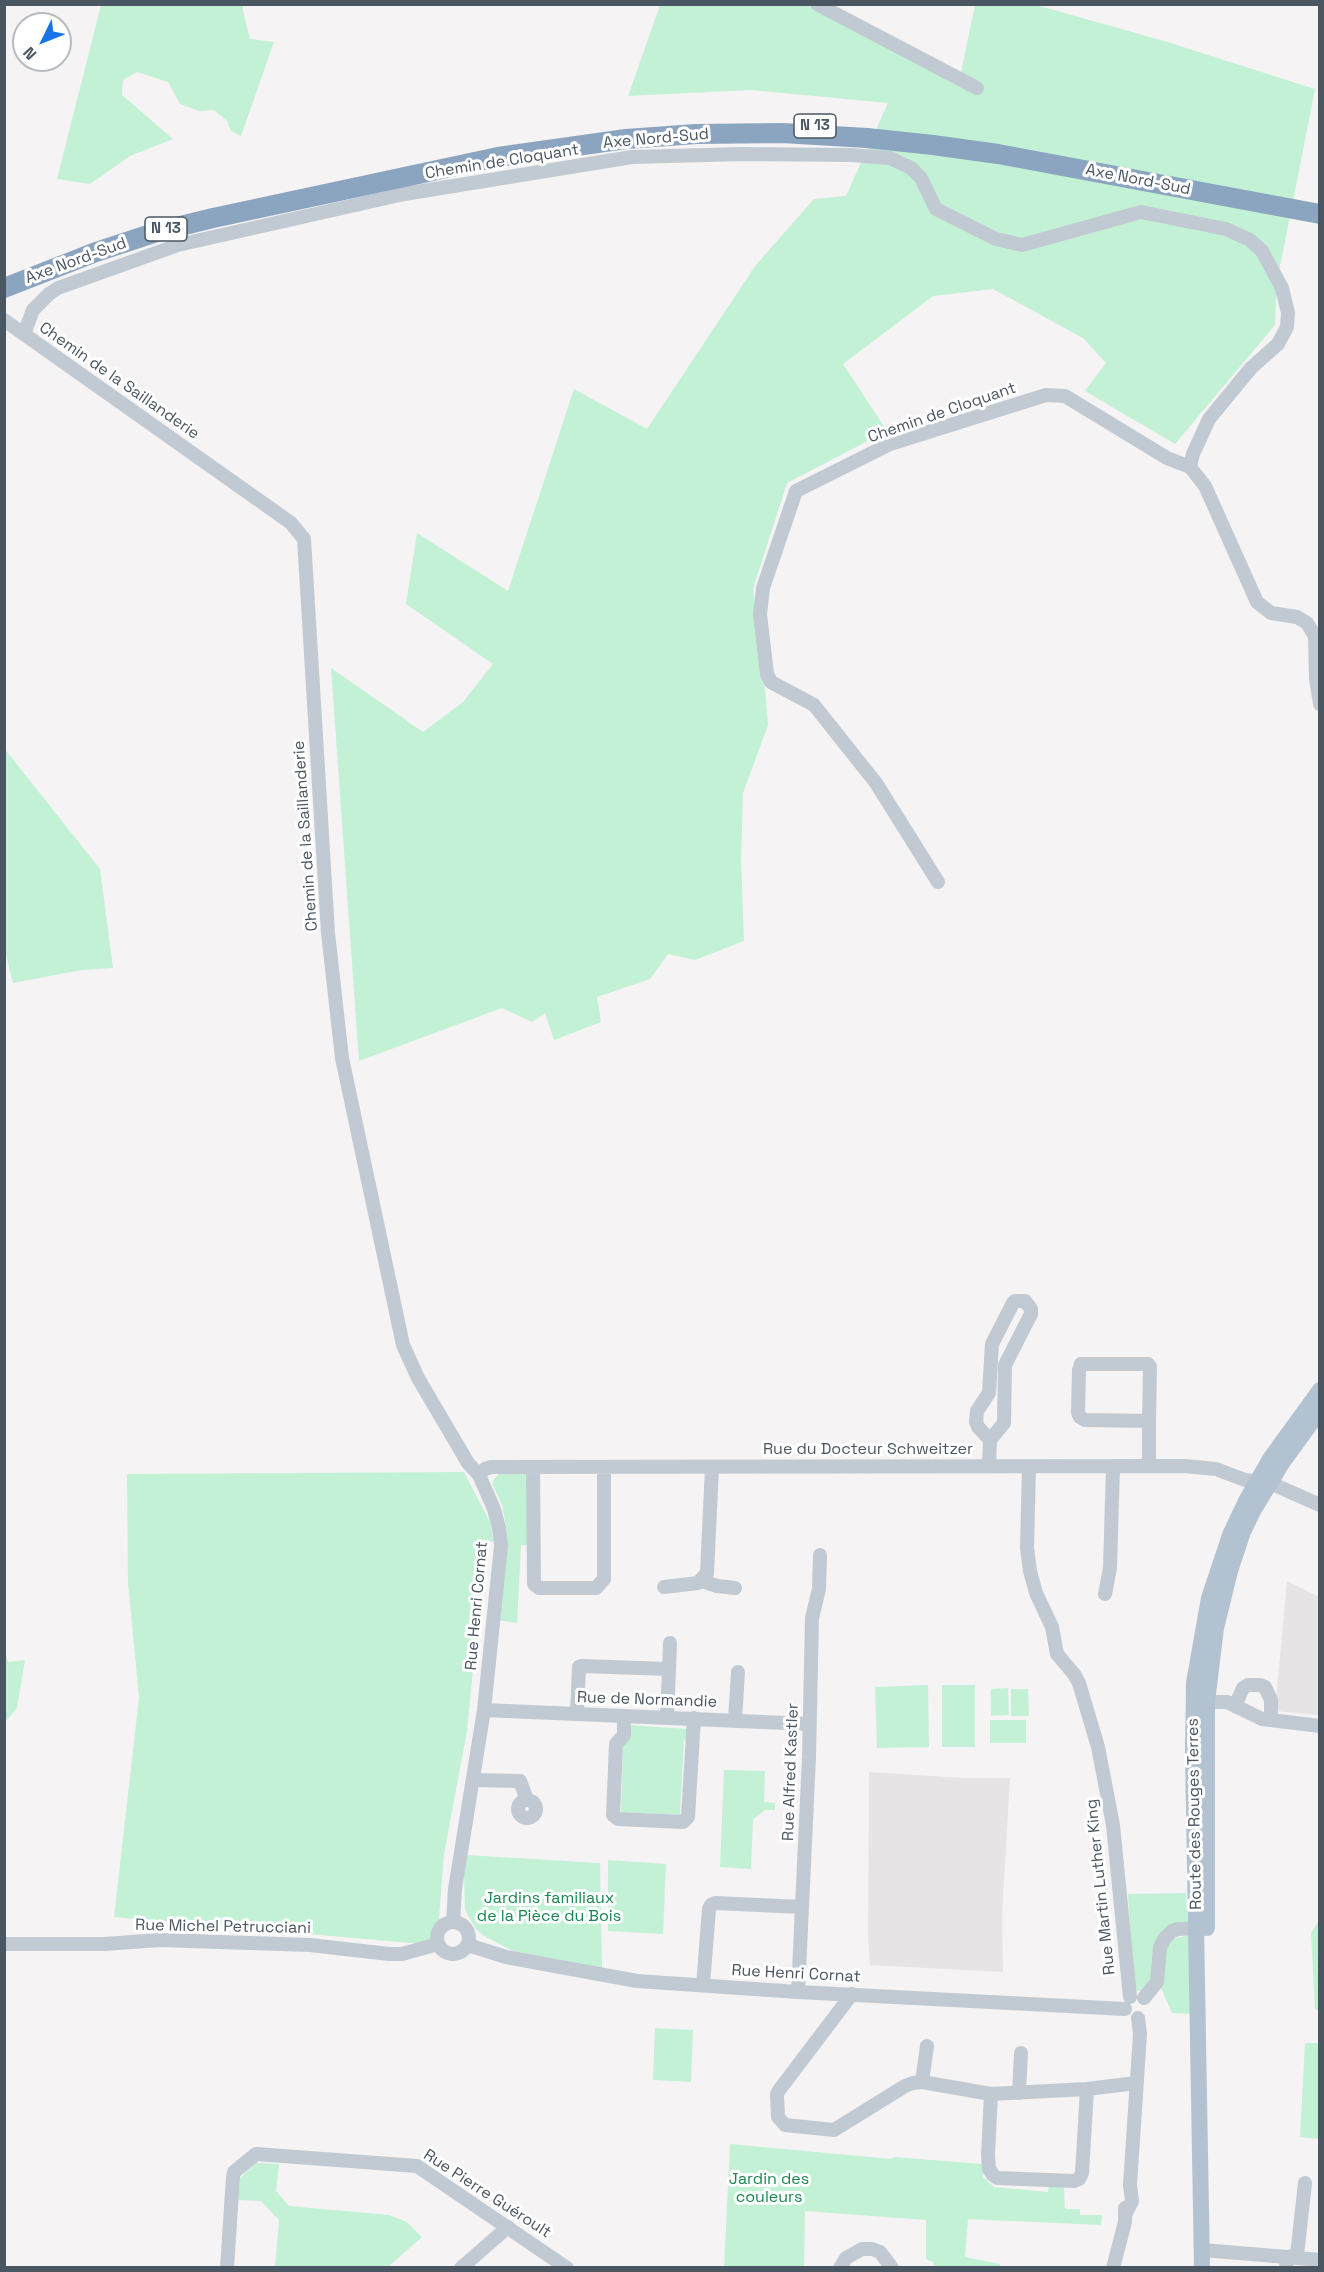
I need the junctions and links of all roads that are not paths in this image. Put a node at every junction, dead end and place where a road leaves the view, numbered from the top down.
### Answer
1 (817, 4) edge
2 (977, 88) dead end
3 (1320, 202) edge
4 (1320, 214) edge
5 (4, 276) edge
6 (4, 288) edge
7 (4, 320) edge
8 (24, 334) junction
9 (1190, 467) junction
10 (1320, 704) edge
11 (938, 882) dead end
12 (1320, 1390) edge
13 (1320, 1412) edge
14 (1149, 1421) junction
15 (990, 1440) junction
16 (1148, 1465) junction
17 (989, 1466) junction
18 (1113, 1466) junction
19 (604, 1467) junction
20 (712, 1467) junction
21 (1029, 1467) junction
22 (533, 1468) junction
23 (479, 1475) junction
24 (1264, 1482) junction
25 (1320, 1504) edge
26 (820, 1555) dead end
27 (702, 1581) junction
28 (664, 1587) dead end
29 (735, 1588) dead end
30 (1105, 1594) dead end
31 (670, 1643) dead end
32 (669, 1669) junction
33 (738, 1672) dead end
34 (1207, 1702) junction
35 (1234, 1706) junction
36 (484, 1710) junction
37 (577, 1714) junction
38 (624, 1716) junction
39 (667, 1717) junction
40 (694, 1718) junction
41 (1271, 1719) junction
42 (735, 1720) junction
43 (809, 1724) junction
44 (1320, 1726) edge
45 (474, 1779) junction
46 (527, 1800) dead end
47 (802, 1907) junction
48 (453, 1922) junction
49 (1202, 1928) junction
50 (4, 1944) edge
51 (438, 1944) junction
52 (468, 1945) junction
53 (703, 1985) junction
54 (798, 1992) junction
55 (852, 1994) junction
56 (1144, 1998) junction
57 (1128, 2003) junction
58 (1138, 2018) junction
59 (927, 2046) dead end
60 (1022, 2053) dead end
61 (922, 2082) junction
62 (1136, 2083) junction
63 (1087, 2089) junction
64 (1020, 2093) junction
65 (992, 2094) junction
66 (1305, 2183) dead end
67 (508, 2227) junction
68 (1209, 2256) edge
69 (1320, 2260) edge
70 (1286, 2262) edge
71 (227, 2268) edge
72 (461, 2268) edge
73 (567, 2268) edge
74 (840, 2268) edge
75 (892, 2268) edge
76 (1113, 2268) edge
77 (1202, 2268) edge

1 - 2 street
3 - 5 highway, Axe Nord-Sud / N 13
4 - 6 highway, Axe Nord-Sud / N 13
7 - 8 street, Chemin de la Saillanderie
8 - 9 street, Chemin de Cloquant
8 - 23 street, Chemin de la Saillanderie
9 - 10 street
9 - 11 street, Chemin de Cloquant
12 - 24 main road, Route des Rouges Terres
13 - 24 main road, Route des Rouges Terres
14 - 14 street
14 - 16 street
15 - 15 street
15 - 17 street
16 - 18 street, Rue du Docteur Schweitzer
16 - 24 street, Rue du Docteur Schweitzer
17 - 20 street, Rue du Docteur Schweitzer
17 - 21 street, Rue du Docteur Schweitzer
18 - 21 street, Rue du Docteur Schweitzer
18 - 30 street
19 - 20 street, Rue du Docteur Schweitzer
19 - 22 street, Rue du Docteur Schweitzer
19 - 22 street
20 - 27 street
21 - 57 street, Rue Martin Luther King
22 - 23 street, Rue du Docteur Schweitzer
23 - 36 street, Rue Henri Cornat
24 - 25 street, Rue du Docteur Schweitzer
24 - 34 main road, Route des Rouges Terres
24 - 49 main road, Route des Rouges Terres
26 - 43 street, Rue Alfred Kastler
27 - 28 street
27 - 29 street
31 - 32 street
32 - 37 street
32 - 39 street
33 - 42 street
34 - 35 street
34 - 49 main road, Route des Rouges Terres
35 - 41 street
35 - 41 street
36 - 37 street, Rue de Normandie
36 - 45 street, Rue Henri Cornat
37 - 38 street, Rue de Normandie
38 - 39 street, Rue de Normandie
38 - 40 street
39 - 40 street, Rue de Normandie
40 - 42 street, Rue de Normandie
41 - 44 street
42 - 43 street, Rue de Normandie
43 - 47 street, Rue Alfred Kastler
45 - 46 street
45 - 48 street, Rue Henri Cornat
47 - 53 street
47 - 54 street, Rue Alfred Kastler
48 - 51 street
48 - 52 street
49 - 56 street
49 - 68 main road, Route des Rouges Terres
50 - 51 street, Rue Michel Petrucciani
51 - 52 street
52 - 53 street, Rue Henri Cornat
53 - 54 street, Rue Henri Cornat
54 - 55 street, Rue Henri Cornat
55 - 57 street, Rue Henri Cornat
55 - 61 street
56 - 57 street
56 - 58 street
57 - 58 street
58 - 62 street
59 - 61 street
60 - 64 street
61 - 65 street
62 - 63 street
62 - 76 street
63 - 64 street
63 - 65 street
64 - 65 street
66 - 70 street
67 - 71 street, Rue Pierre Guéroult
67 - 72 street
67 - 73 street, Rue Pierre Guéroult
68 - 70 street
68 - 77 main road, Route des Rouges Terres
69 - 70 street
74 - 75 street

